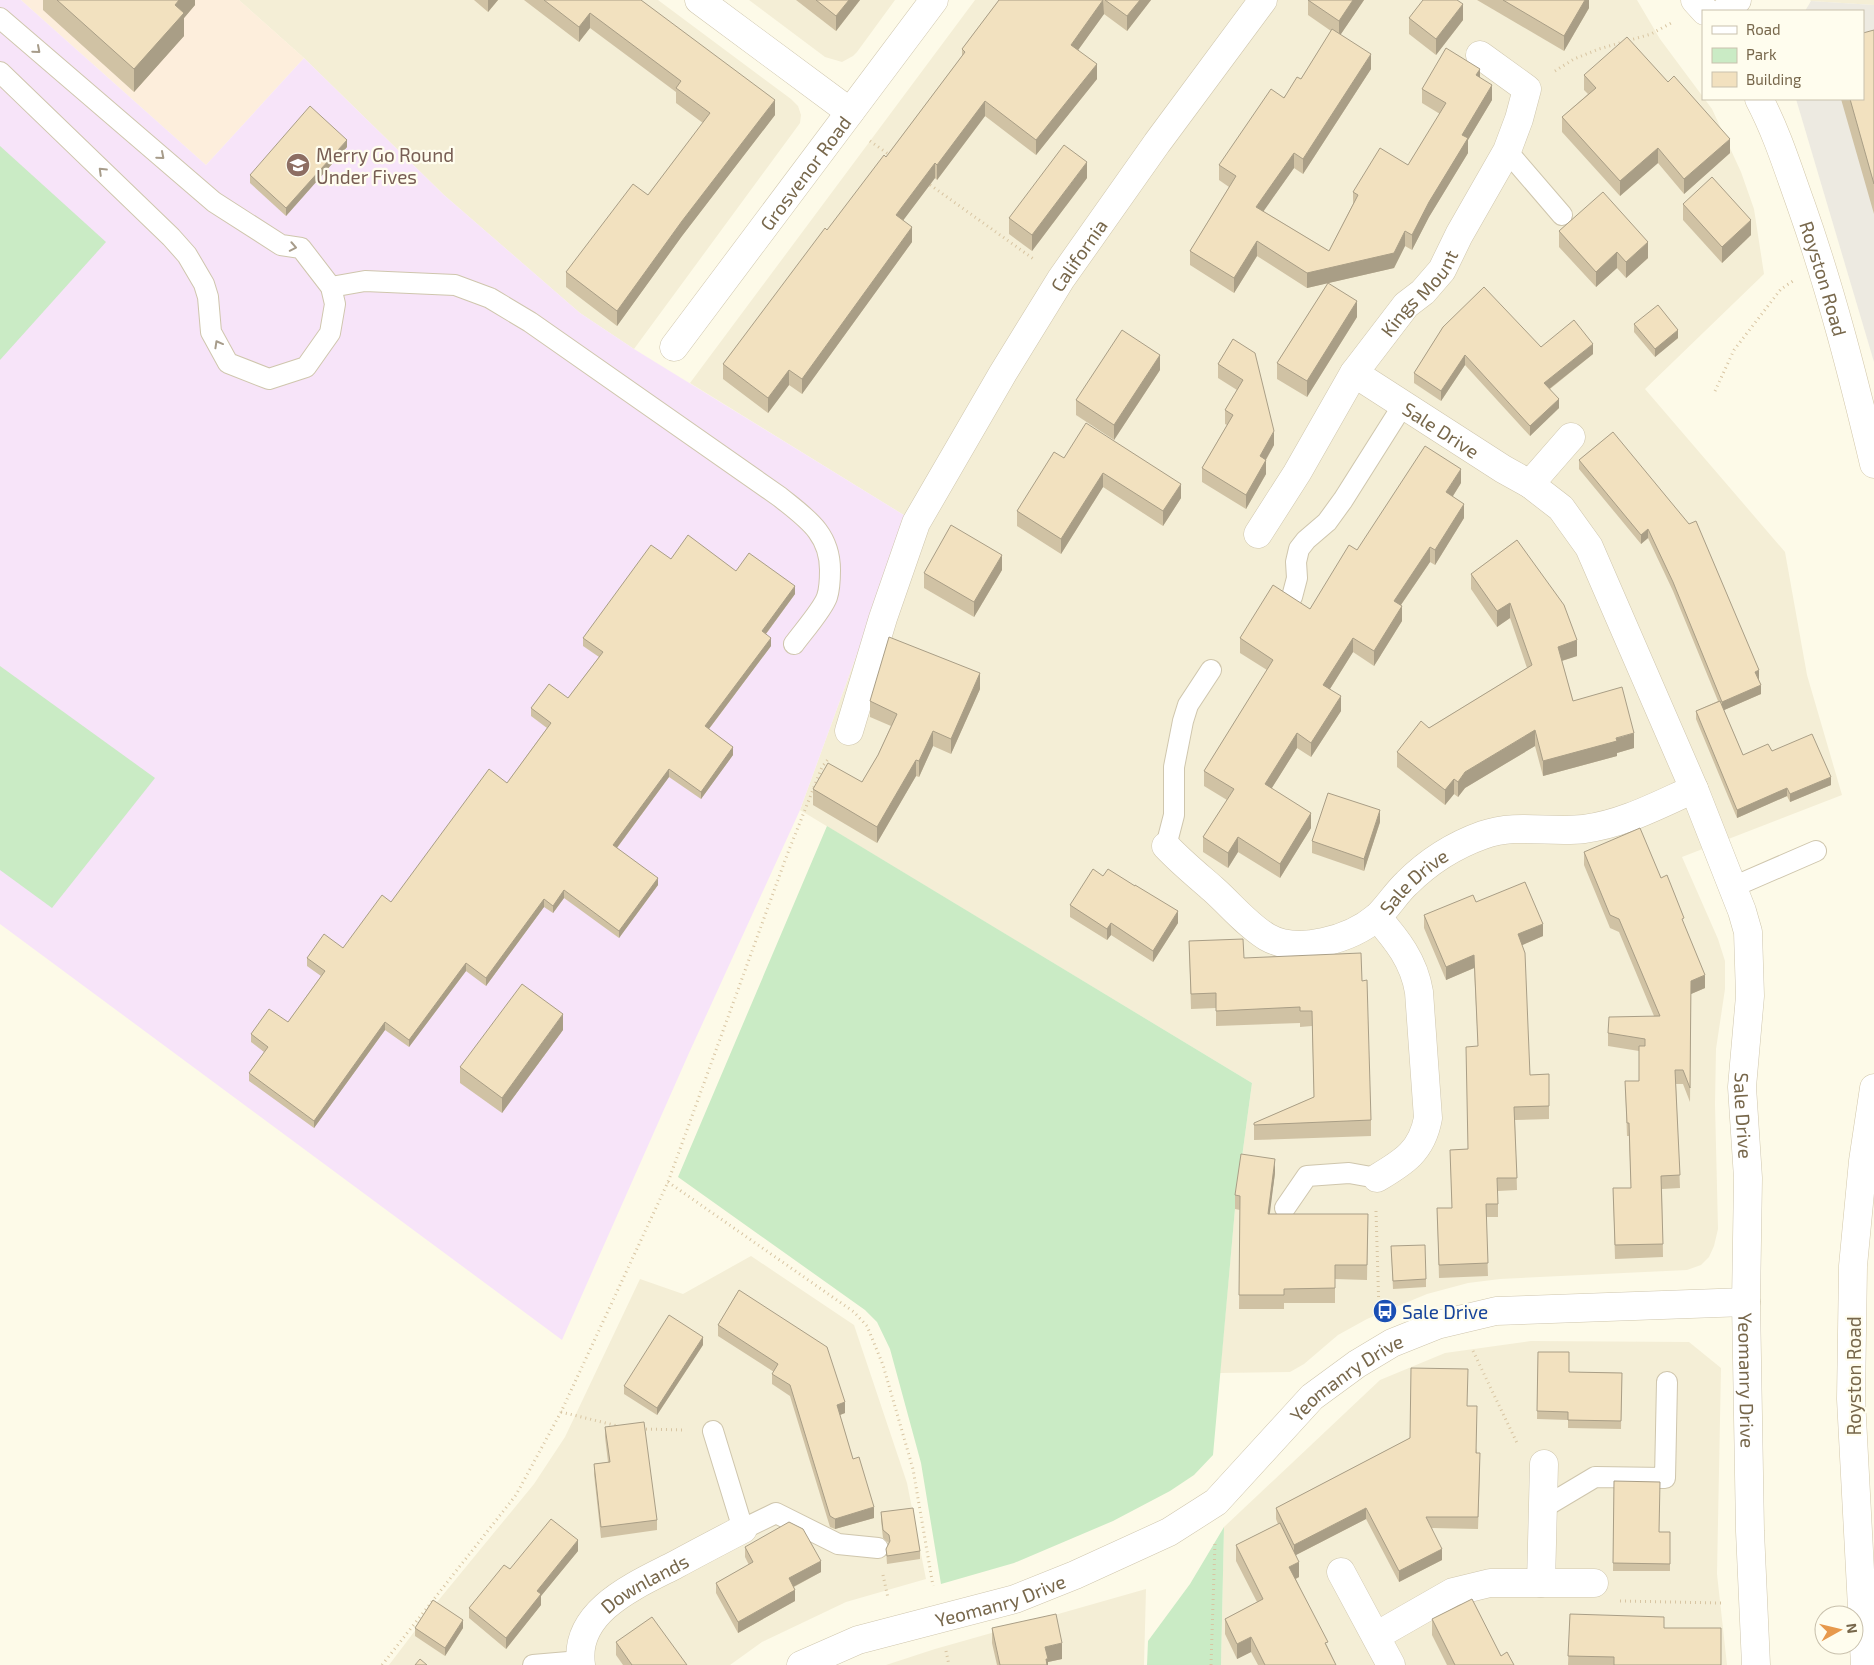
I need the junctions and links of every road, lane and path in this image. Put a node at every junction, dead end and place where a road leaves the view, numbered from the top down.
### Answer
1 (700, 0) edge
2 (934, 0) edge
3 (1263, 0) edge
4 (1737, 0) edge
5 (1707, 7) edge
6 (0, 18) edge
7 (1480, 55) dead end
8 (0, 72) edge
9 (1527, 89) junction
10 (1759, 100) edge
11 (846, 117) junction
12 (1507, 151) junction
13 (891, 156) edge
14 (924, 180) edge
15 (1562, 215) dead end
16 (1821, 263) junction
17 (1061, 279) junction
18 (331, 287) junction
19 (674, 347) dead end
20 (1354, 373) junction
21 (1715, 392) dead end
22 (1403, 406) junction
23 (1571, 436) dead end
24 (1874, 464) edge
25 (1530, 484) junction
26 (1258, 534) dead end
27 (1292, 597) edge
28 (794, 644) dead end
29 (1211, 670) dead end
30 (849, 731) joint
31 (1694, 789) junction
32 (1166, 846) joint
33 (1816, 851) dead end
34 (1733, 887) junction
35 (1377, 917) junction
36 (1874, 1088) edge
37 (1377, 1178) junction
38 (668, 1182) junction
39 (1285, 1208) dead end
40 (1746, 1302) junction
41 (1458, 1320) junction
42 (1392, 1343) junction
43 (1667, 1382) dead end
44 (561, 1412) junction
45 (621, 1426) edge
46 (639, 1429) edge
47 (713, 1431) joint
48 (1544, 1464) joint
49 (1216, 1502) junction
50 (1543, 1508) junction
51 (743, 1529) junction
52 (1866, 1531) edge
53 (878, 1548) joint
54 (1341, 1572) dead end
55 (1541, 1583) junction
56 (1594, 1583) joint
57 (1754, 1604) junction
58 (939, 1619) junction
59 (895, 1631) junction
60 (1376, 1636) junction
61 (581, 1663) edge
62 (382, 1665) edge
63 (533, 1665) edge
64 (801, 1665) edge
65 (949, 1665) edge
66 (1211, 1665) edge
67 (1391, 1665) edge
68 (1756, 1665) edge
69 (1865, 1665) edge

1 - 11 street
2 - 11 street, Grosvenor Road
3 - 17 street, California
4 - 5 street
5 - 9 path
6 -> 18 lane
7 - 9 street
18 -> 8 lane
9 - 12 street, Kings Mount
10 - 16 street, Royston Road
11 - 13 path
11 - 19 street, Grosvenor Road
12 - 15 lane
12 - 20 street, Kings Mount
14 - 17 path
16 - 21 path
16 - 24 street, Royston Road
17 - 30 street, California
18 - 28 lane
20 - 22 street, Sale Drive
20 - 26 street, Kings Mount
22 - 25 street, Sale Drive
22 - 27 lane
23 - 25 street
25 - 31 street, Sale Drive
29 - 32 lane
30 - 38 path
31 - 34 street, Sale Drive
31 - 35 street, Sale Drive
32 - 35 street, Sale Drive
33 - 34 lane
34 - 40 street, Sale Drive
35 - 37 street
36 - 52 street, Royston Road
37 - 39 lane
37 - 42 path
38 - 44 path
38 - 58 path
40 - 41 street, Yeomanry Drive
40 - 57 street, Yeomanry Drive
41 - 42 street, Yeomanry Drive
41 - 48 path
42 - 49 street, Yeomanry Drive
43 - 50 lane
44 - 45 path
44 - 62 path
46 - 47 path
47 - 51 lane
48 - 50 street
49 - 58 street, Yeomanry Drive
49 - 66 path
50 - 55 street
51 - 53 lane, Downlands
51 - 61 street, Downlands
52 - 69 street, Royston Road
53 - 59 path
54 - 60 street
55 - 56 street
55 - 60 street
56 - 57 path
57 - 68 street, Yeomanry Drive
58 - 59 street, Yeomanry Drive
58 - 65 path
59 - 64 street, Yeomanry Drive
60 - 67 street
61 - 63 lane

